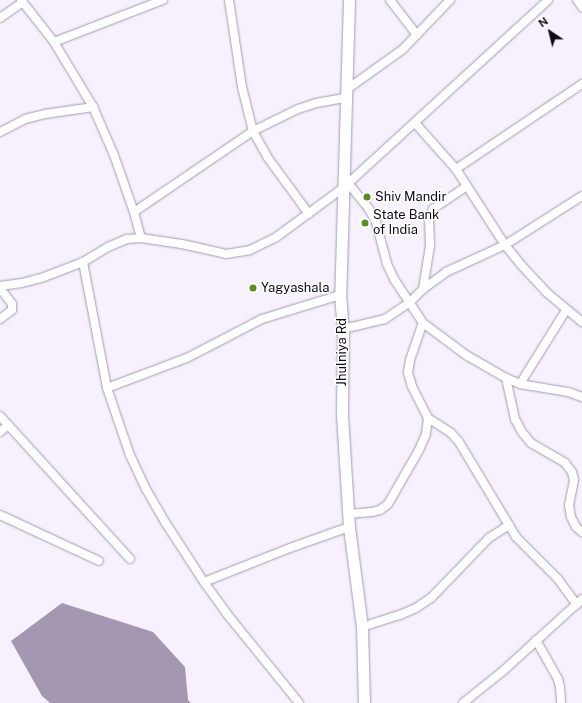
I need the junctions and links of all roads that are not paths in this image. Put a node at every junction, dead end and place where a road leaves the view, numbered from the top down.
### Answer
1 (162, 0) edge
2 (229, 0) edge
3 (349, 0) edge
4 (390, 0) edge
5 (450, 0) edge
6 (548, 0) edge
7 (577, 0) edge
8 (22, 1) edge
9 (582, 7) edge
10 (0, 18) edge
11 (417, 35) junction
12 (54, 42) junction
13 (582, 84) edge
14 (346, 94) junction
15 (93, 107) junction
16 (414, 123) junction
17 (253, 131) junction
18 (0, 132) edge
19 (456, 169) junction
20 (346, 186) junction
21 (467, 186) junction
22 (582, 196) edge
23 (134, 212) junction
24 (309, 214) junction
25 (141, 238) junction
26 (505, 245) junction
27 (82, 262) junction
28 (0, 287) edge
29 (423, 289) junction
30 (340, 295) junction
31 (409, 303) junction
32 (566, 310) junction
33 (0, 319) edge
34 (582, 322) edge
35 (423, 323) junction
36 (343, 329) junction
37 (506, 378) junction
38 (520, 384) junction
39 (108, 388) junction
40 (582, 397) edge
41 (0, 416) edge
42 (428, 418) junction
43 (8, 425) junction
44 (0, 432) edge
45 (348, 514) junction
46 (0, 515) edge
47 (509, 525) junction
48 (349, 527) junction
49 (582, 532) edge
50 (130, 559) dead end
51 (99, 561) dead end
52 (204, 582) junction
53 (579, 602) edge
54 (362, 627) junction
55 (536, 640) junction
56 (299, 703) edge
57 (364, 703) edge
58 (463, 703) edge
59 (561, 703) edge

1 - 12 street
2 - 17 street
3 - 14 street, Jhulniya Rd
4 - 11 street
5 - 11 street
6 - 16 street
7 - 9 street
8 - 10 street
8 - 12 street
11 - 14 street
12 - 15 street
13 - 19 street
14 - 17 street
14 - 20 street, Jhulniya Rd
15 - 18 street
15 - 23 street
16 - 19 street
16 - 20 street
17 - 23 street
17 - 24 street
19 - 21 street
20 - 24 street
20 - 30 street, Jhulniya Rd
20 - 31 street
21 - 26 street
21 - 29 street
22 - 26 street
23 - 25 street
24 - 25 street
25 - 27 street
26 - 29 street
26 - 32 street
27 - 28 street
27 - 39 street
28 - 33 street
29 - 31 street
30 - 36 street, Jhulniya Rd
30 - 39 street
31 - 35 street
31 - 36 street
32 - 34 street
32 - 38 street
35 - 37 street
35 - 42 street
36 - 45 street, Jhulniya Rd
37 - 38 street
37 - 49 street
38 - 40 street
39 - 52 street
41 - 43 street
42 - 45 street
42 - 47 street
43 - 44 street
43 - 50 street
45 - 48 street, Jhulniya Rd
46 - 51 street
47 - 53 street
47 - 54 street
48 - 52 street
48 - 54 street, Jhulniya Rd
52 - 56 street
53 - 55 street
54 - 57 street, Jhulniya Rd
55 - 58 street
55 - 59 street

